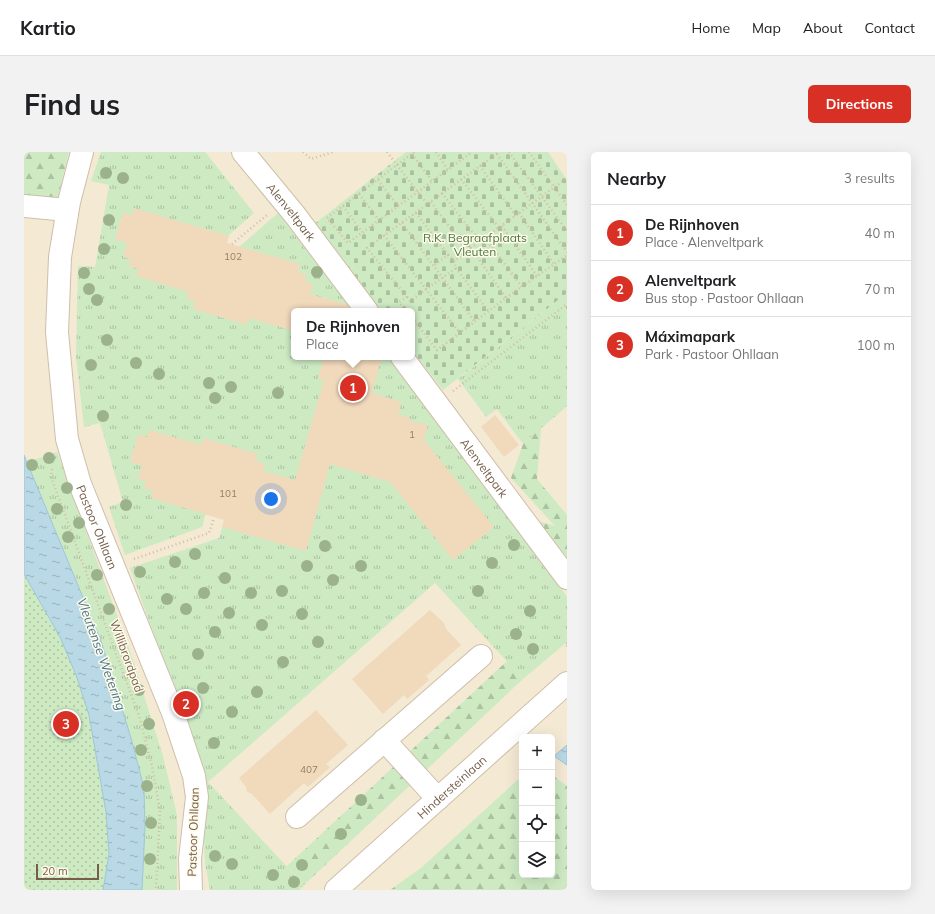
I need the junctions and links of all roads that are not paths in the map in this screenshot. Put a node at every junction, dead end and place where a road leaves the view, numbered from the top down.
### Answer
1 (82, 152) edge
2 (243, 152) edge
3 (24, 206) edge
4 (67, 210) junction
5 (365, 308) edge
6 (404, 360) edge
7 (567, 578) edge
8 (481, 656) dead end
9 (567, 683) edge
10 (384, 740) junction
11 (438, 799) junction
12 (297, 817) dead end
13 (192, 890) edge
14 (336, 890) edge

1 - 4 street, Pastoor Ohllaan
2 - 5 street, Alenveltpark
3 - 4 street
4 - 13 street, Pastoor Ohllaan
6 - 7 street, Alenveltpark
8 - 10 street
9 - 11 street, Hindersteinlaan
10 - 11 street
10 - 12 street
11 - 14 street, Hindersteinlaan

